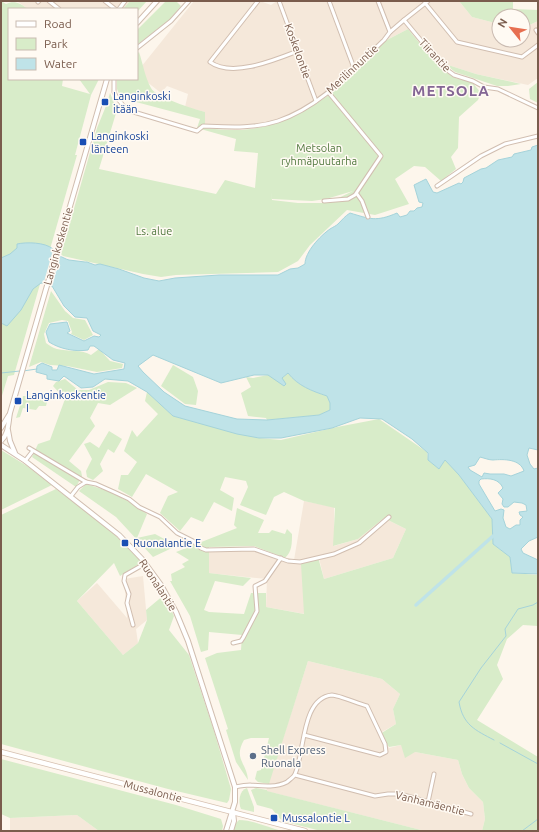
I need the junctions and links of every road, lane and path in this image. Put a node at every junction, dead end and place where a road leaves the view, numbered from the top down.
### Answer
1 (49, 1) edge
2 (105, 1) edge
3 (158, 1) edge
4 (189, 1) edge
5 (258, 1) edge
6 (280, 1) edge
7 (329, 1) edge
8 (378, 1) edge
9 (427, 2) edge
10 (58, 8) edge
11 (114, 8) edge
12 (404, 20) junction
13 (138, 22) edge
14 (390, 32) junction
15 (538, 45) edge
16 (138, 47) edge
17 (298, 51) junction
18 (354, 68) junction
19 (107, 80) edge
20 (114, 80) edge
21 (329, 93) junction
22 (316, 101) junction
23 (538, 108) edge
24 (538, 136) edge
25 (437, 186) dead end
26 (357, 194) junction
27 (324, 201) dead end
28 (368, 217) dead end
29 (10, 413) junction
30 (2, 426) edge
31 (8, 430) junction
32 (1, 441) edge
33 (1, 445) edge
34 (29, 448) dead end
35 (32, 452) junction
36 (16, 454) junction
37 (25, 461) junction
38 (86, 482) junction
39 (71, 496) junction
40 (389, 517) dead end
41 (281, 558) junction
42 (146, 564) junction
43 (133, 625) dead end
44 (233, 643) dead end
45 (304, 735) junction
46 (1, 752) edge
47 (434, 774) dead end
48 (295, 775) junction
49 (235, 787) junction
50 (428, 802) junction
51 (233, 812) junction
52 (471, 814) dead end
53 (226, 831) edge
54 (231, 831) edge
55 (305, 831) edge

1 - 10 street
2 - 11 street
3 - 13 street
4 - 16 street
5 - 17 street
6 - 17 street, Koskelontie
7 - 18 street
8 - 14 street
9 - 12 street, Merilinnuntie
9 - 15 street
12 - 14 street, Merilinnuntie
12 - 23 street, Tiirantie
14 - 18 street, Merilinnuntie
17 - 22 street, Koskelontie
18 - 21 street, Merilinnuntie
19 - 29 street, Langinkoskentie
20 - 22 street, Merilinnuntie
21 - 22 street, Merilinnuntie
21 - 26 street
24 - 25 street
26 - 27 street
26 - 28 street
29 - 30 street, Langinkoskentie
29 - 31 street, Langinkoskentie
31 - 32 street, Langinkoskentie
31 - 36 street
33 - 36 street, Ruonalantie
34 - 35 street
35 - 37 street
35 - 38 street
36 - 37 street, Ruonalantie
37 - 39 street, Ruonalantie
38 - 39 street
38 - 41 street
39 - 42 street, Ruonalantie
40 - 41 street
41 - 44 street
42 - 43 street
42 - 49 street, Ruonalantie
45 - 45 street
45 - 48 street
46 - 51 main road, Mussalontie
47 - 50 street
48 - 49 street
48 - 50 street, Vanhamäentie
49 - 51 street, Ruonalantie
50 - 52 street, Vanhamäentie
51 - 53 street
51 - 54 street
51 - 55 main road, Mussalontie

